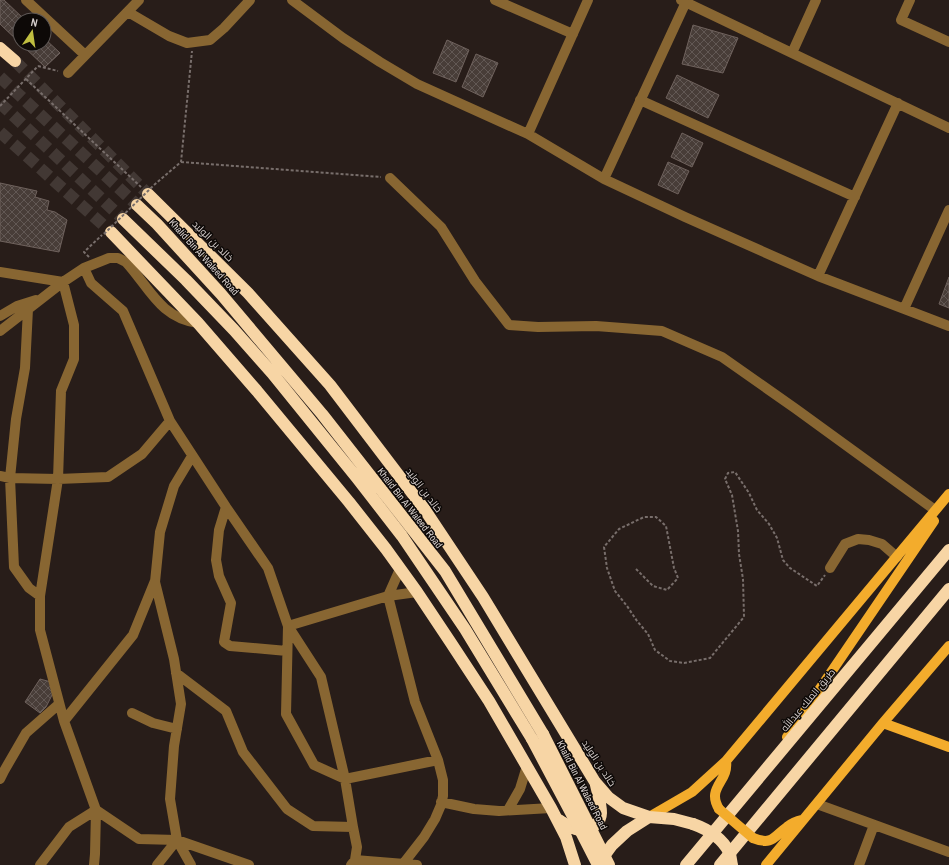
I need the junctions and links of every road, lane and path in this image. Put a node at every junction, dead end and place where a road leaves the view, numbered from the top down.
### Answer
1 (26, 0) edge
2 (139, 0) edge
3 (250, 0) edge
4 (292, 0) edge
5 (495, 0) edge
6 (588, 0) edge
7 (816, 0) edge
8 (910, 0) edge
9 (683, 1) edge
10 (511, 3) edge
11 (128, 12) junction
12 (573, 34) junction
13 (192, 42) junction
14 (949, 42) edge
15 (0, 48) edge
16 (792, 53) junction
17 (85, 55) junction
18 (15, 62) tunnel mouth
19 (68, 73) joint
20 (26, 79) junction
21 (640, 100) junction
22 (898, 103) junction
23 (0, 106) edge
24 (949, 128) edge
25 (528, 134) junction
26 (181, 162) junction
27 (390, 178) joint
28 (604, 179) junction
29 (150, 190) junction
30 (855, 197) junction
31 (137, 205) tunnel mouth
32 (949, 210) edge
33 (123, 219) tunnel mouth
34 (107, 233) junction
35 (95, 263) junction
36 (84, 268) junction
37 (0, 272) edge
38 (818, 276) junction
39 (63, 282) junction
40 (43, 298) junction
41 (28, 309) junction
42 (904, 309) junction
43 (0, 316) edge
44 (198, 323) junction
45 (949, 326) edge
46 (0, 331) edge
47 (170, 422) junction
48 (192, 456) junction
49 (5, 477) edge
50 (58, 479) junction
51 (949, 494) edge
52 (949, 499) edge
53 (226, 507) junction
54 (935, 510) junction
55 (949, 550) edge
56 (897, 557) junction
57 (830, 568) joint
58 (400, 569) junction
59 (636, 569) dead end
60 (155, 581) junction
61 (949, 589) edge
62 (417, 592) junction
63 (40, 596) junction
64 (388, 596) junction
65 (288, 626) junction
66 (948, 648) edge
67 (287, 651) junction
68 (176, 673) junction
69 (59, 704) junction
70 (132, 713) dead end
71 (64, 721) junction
72 (883, 723) junction
73 (177, 729) junction
74 (538, 736) junction
75 (949, 746) edge
76 (438, 760) junction
77 (726, 761) junction
78 (527, 766) junction
79 (1, 773) edge
80 (759, 778) junction
81 (345, 779) junction
82 (595, 782) junction
83 (441, 802) junction
84 (816, 804) junction
85 (96, 810) junction
86 (508, 810) junction
87 (554, 813) junction
88 (649, 817) junction
89 (803, 820) junction
90 (874, 825) junction
91 (354, 827) junction
92 (177, 840) junction
93 (949, 852) edge
94 (353, 862) edge
95 (403, 864) junction
96 (40, 865) edge
97 (94, 865) edge
98 (157, 865) edge
99 (191, 865) edge
100 (249, 865) edge
101 (417, 865) edge
102 (575, 865) edge
103 (597, 865) edge
104 (609, 865) edge
105 (686, 865) edge
106 (720, 865) edge
107 (732, 865) edge
108 (766, 865) edge
109 (859, 865) edge

1 - 17 street
2 - 11 street
3 - 13 street
4 - 25 street
5 - 10 street
6 - 12 street
7 - 16 street
8 - 14 street
9 - 16 street
9 - 21 street
10 - 12 street
11 - 13 street
11 - 17 street
12 - 25 street
13 - 26 path
15 - 18 highway
16 - 22 street
17 - 19 street
19 - 20 path, bridge
20 - 23 path, bridge
20 - 29 path
21 - 28 street
21 - 30 street
22 - 24 street
22 - 30 street
25 - 28 street
26 - 27 path
26 - 29 path
27 - 54 street
28 - 38 street
29 - 34 path, bridge
29 - 82 highway, خالد بن الوليد
30 - 38 street
31 - 74 highway, Khalid Bin Al Waleed Road
32 - 42 street
33 - 74 highway, Khalid Bin Al Waleed Road
34 - 35 path
34 - 44 highway
35 - 36 street
35 - 44 street
36 - 39 street
36 - 47 street
37 - 39 street
38 - 42 street
39 - 40 street
39 - 50 street
40 - 41 street
40 - 43 street
41 - 46 street
41 - 49 street
42 - 45 street
44 - 58 highway
47 - 48 street
47 - 50 street
48 - 53 street
48 - 60 street
49 - 50 street
49 - 63 street
50 - 63 street
51 - 54 main road
52 - 80 main road
53 - 65 street
53 - 67 street
54 - 56 main road
55 - 80 highway, طريق الملك عبدالله
56 - 57 street
56 - 77 main road
57 - 59 path
58 - 62 highway
58 - 64 street
60 - 68 street
60 - 71 street
61 - 106 highway
62 - 64 street
62 - 78 highway
63 - 69 street
64 - 65 street
64 - 76 street
65 - 67 street
65 - 81 street
66 - 72 main road
67 - 81 street
68 - 73 street
68 - 91 street
69 - 71 street
69 - 79 street
70 - 73 street
71 - 85 street
72 - 75 main road
72 - 84 main road
73 - 92 street
74 - 103 highway, Khalid Bin Al Waleed Road, bridge
74 - 104 highway, Khalid Bin Al Waleed Road, bridge
76 - 81 street
76 - 83 street
77 - 88 main road
77 - 89 main road, bridge
78 - 86 street
78 - 87 highway
80 - 105 highway, طريق الملك عبدالله
81 - 91 street
82 - 87 highway
82 - 88 highway, خالد بن الوليد
83 - 86 street
83 - 95 street
84 - 89 main road
84 - 90 street
85 - 92 street
85 - 96 street
85 - 97 street
86 - 87 street
87 - 102 highway
88 - 103 highway
88 - 107 highway, خالد بن الوليد, bridge
89 - 108 main road
90 - 93 street
90 - 109 street
91 - 94 street
92 - 98 street
92 - 99 street
92 - 100 street
94 - 95 street
95 - 101 street

